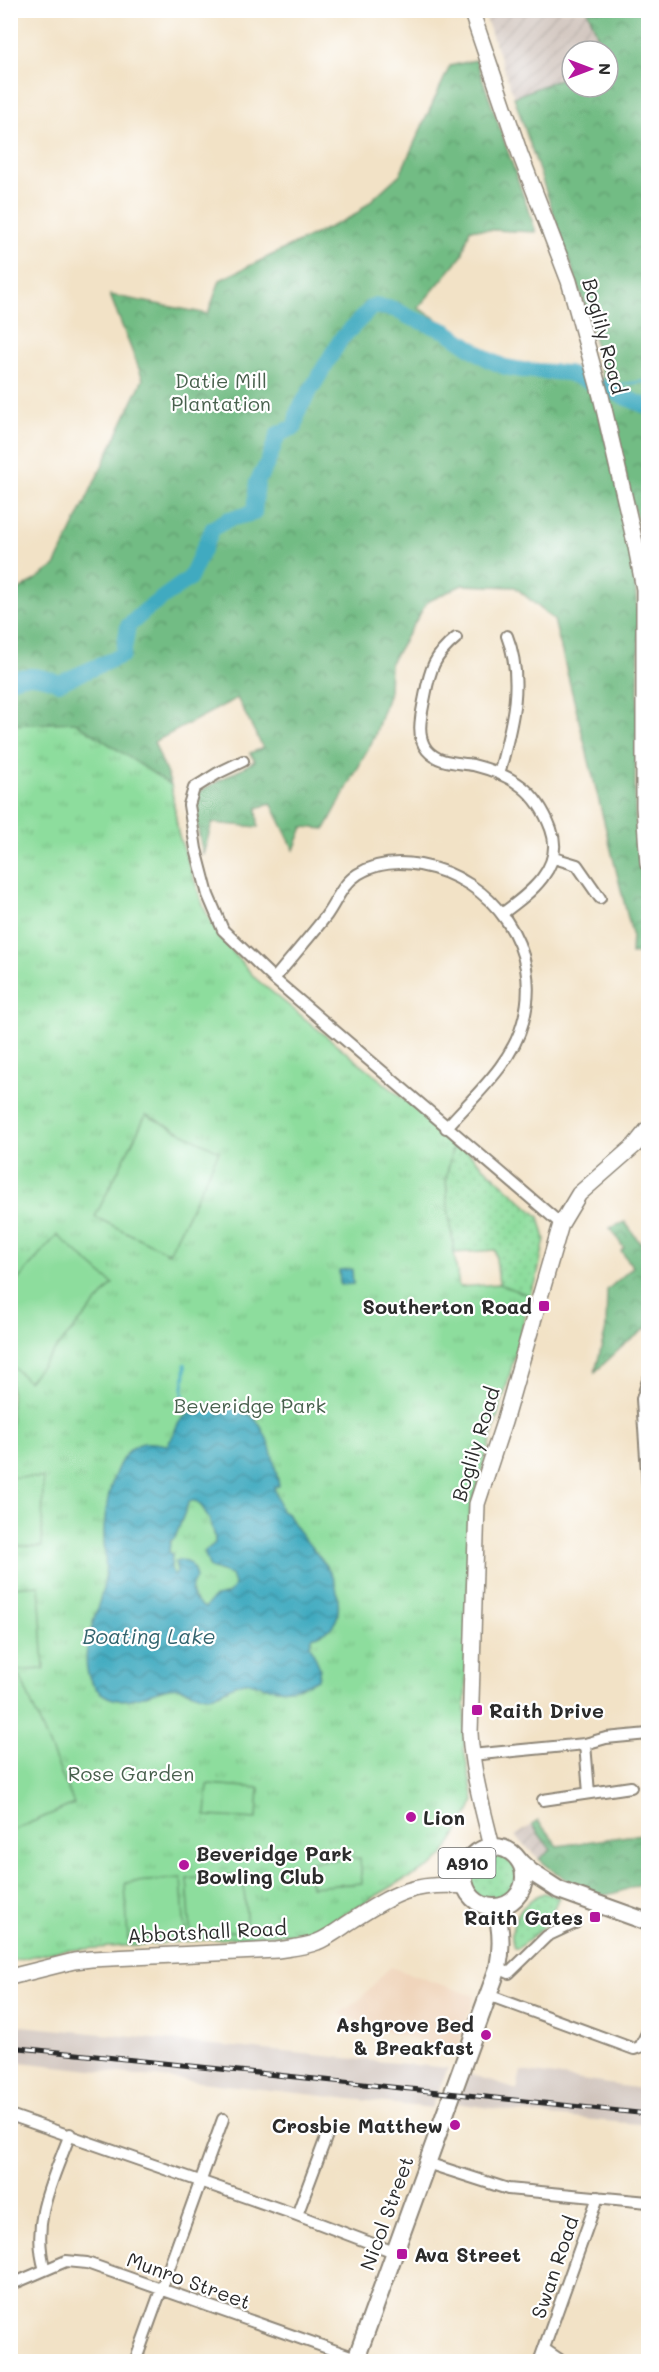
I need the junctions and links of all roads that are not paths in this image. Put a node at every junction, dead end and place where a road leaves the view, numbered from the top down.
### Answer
1 (471, 10) edge
2 (507, 636) dead end
3 (456, 638) dead end
4 (243, 761) dead end
5 (499, 774) junction
6 (554, 858) junction
7 (648, 864) edge
8 (600, 898) dead end
9 (503, 913) junction
10 (274, 979) junction
11 (446, 1128) junction
12 (648, 1129) edge
13 (561, 1224) junction
14 (648, 1380) edge
15 (648, 1487) edge
16 (648, 1734) edge
17 (585, 1744) junction
18 (471, 1755) junction
19 (631, 1787) dead end
20 (589, 1793) junction
21 (543, 1800) dead end
22 (492, 1847) junction
23 (519, 1861) junction
24 (465, 1886) junction
25 (551, 1886) junction
26 (518, 1896) junction
27 (495, 1908) junction
28 (648, 1922) edge
29 (575, 1923) dead end
30 (498, 1968) junction
31 (10, 1977) edge
32 (488, 1995) junction
33 (648, 2031) edge
34 (10, 2115) edge
35 (223, 2119) dead end
36 (70, 2134) junction
37 (327, 2135) dead end
38 (427, 2163) junction
39 (201, 2182) junction
40 (598, 2197) junction
41 (648, 2202) edge
42 (297, 2215) junction
43 (394, 2252) junction
44 (45, 2270) junction
45 (10, 2285) edge
46 (162, 2291) junction
47 (544, 2349) junction
48 (356, 2360) edge
49 (135, 2361) edge
50 (539, 2361) edge
51 (563, 2361) edge

1 - 7 main road, Boglily Road
2 - 5 street
3 - 5 street
4 - 10 street
5 - 6 street
6 - 8 street
6 - 9 street
9 - 10 street
9 - 11 street
10 - 11 street
11 - 13 street
12 - 13 main road, Boglily Road
13 - 18 main road, Boglily Road
14 - 15 street
16 - 17 street
17 - 18 street
17 - 20 street
18 - 22 main road, Boglily Road
19 - 20 street
20 - 21 street
22 - 23 main road, A910
22 - 24 main road, A910
23 - 25 main road, A910
23 - 26 main road, A910
24 - 27 main road, A910
24 - 31 main road, Abbotshall Road
25 - 26 main road, A910
25 - 28 main road, A910
26 - 27 main road, A910
27 - 30 main road, Nicol Street
29 - 30 street
30 - 32 main road, Nicol Street
32 - 33 street
32 - 38 main road, Nicol Street
34 - 36 street
35 - 39 street
36 - 39 street
36 - 44 street
37 - 42 street
38 - 40 street
38 - 43 main road, Nicol Street
39 - 42 street
39 - 46 street
40 - 41 street
40 - 47 street, Swan Road
42 - 43 street
43 - 48 main road, Nicol Street
44 - 45 street, Munro Street
44 - 46 street, Munro Street
46 - 48 street, Munro Street
46 - 49 street
47 - 50 street, Swan Road
47 - 51 street

